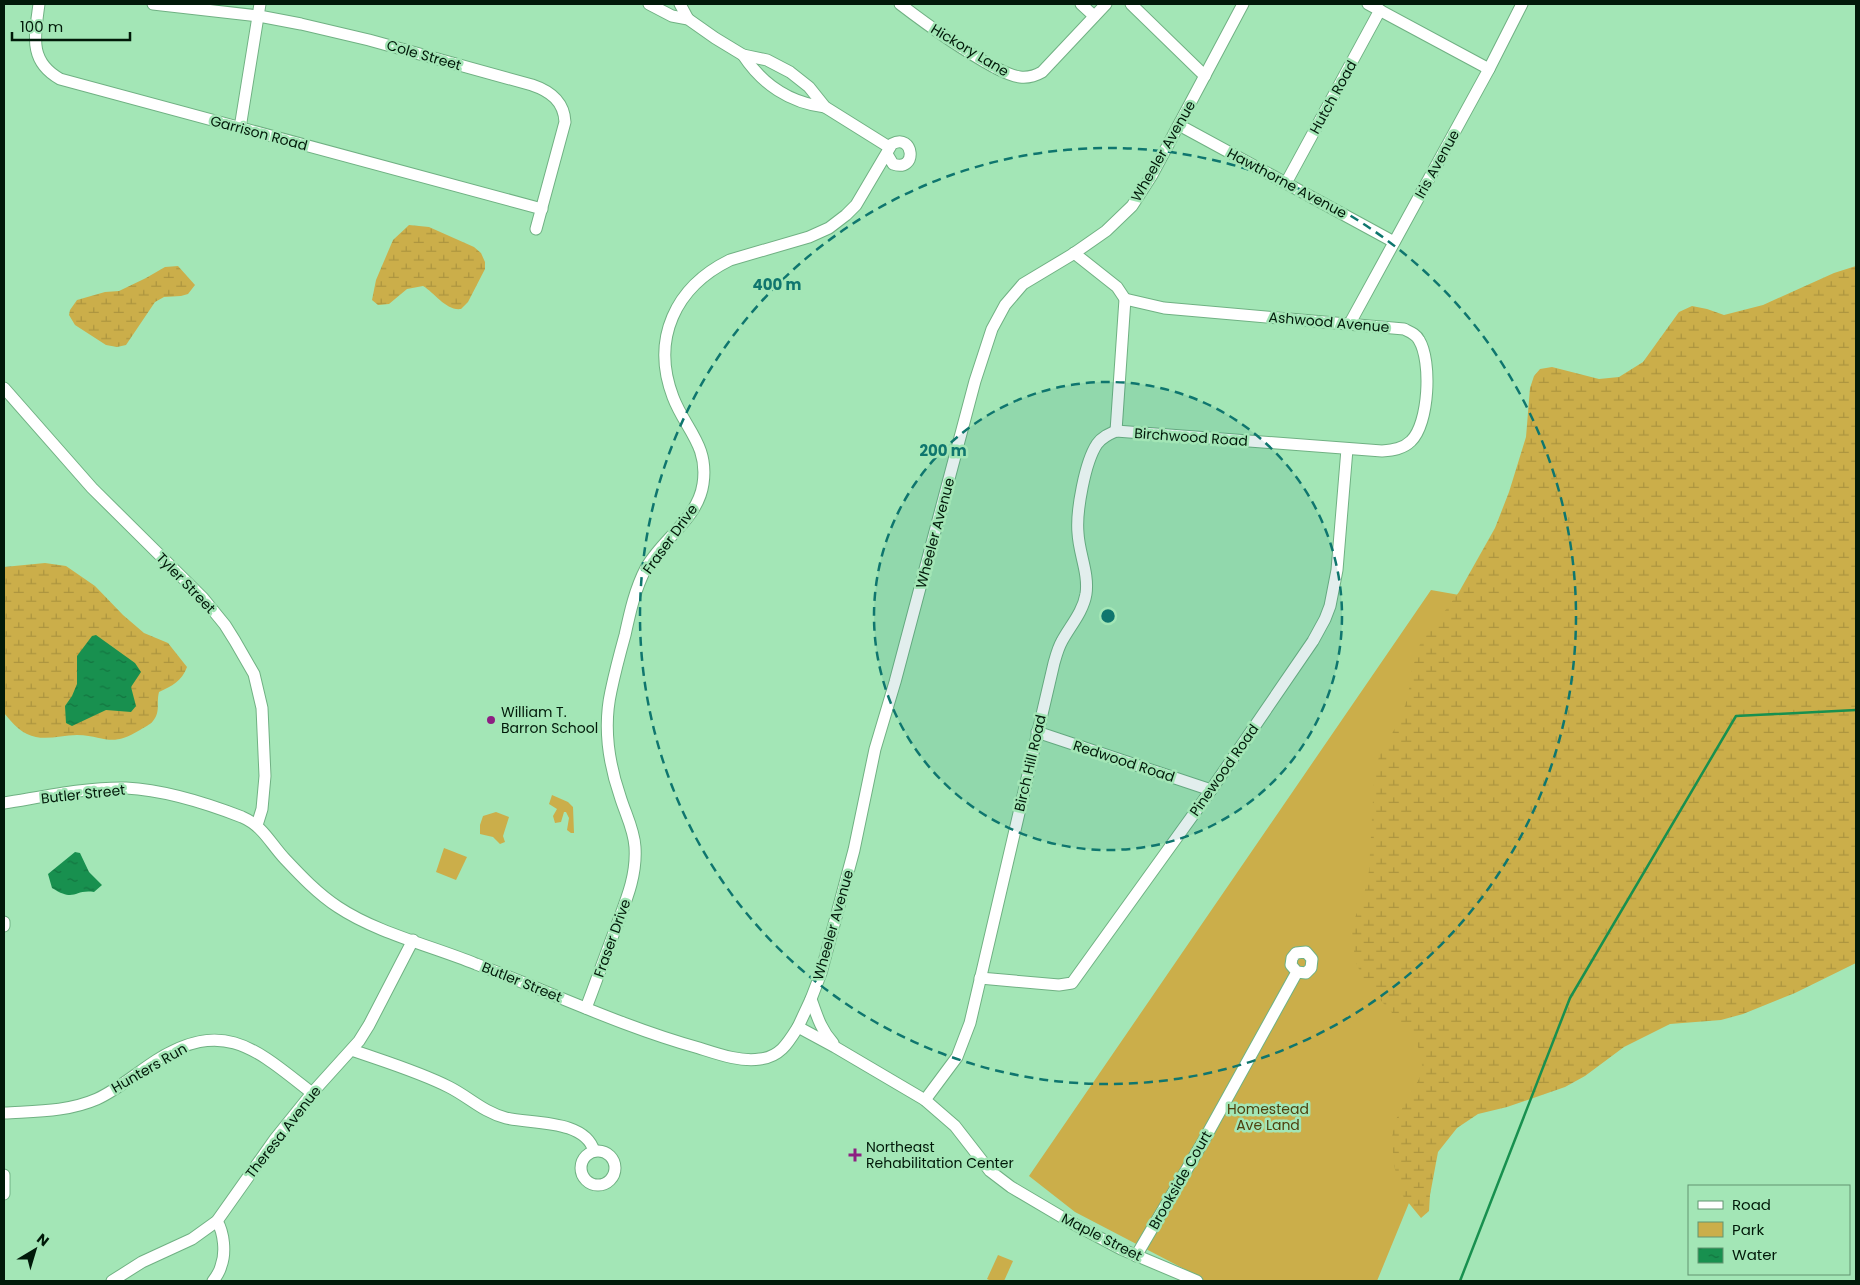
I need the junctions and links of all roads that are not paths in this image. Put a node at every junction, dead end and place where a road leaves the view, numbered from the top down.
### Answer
1 (39, 4) edge
2 (153, 4) edge
3 (260, 4) edge
4 (649, 4) edge
5 (680, 4) edge
6 (900, 4) edge
7 (1081, 4) edge
8 (1106, 4) edge
9 (1131, 4) edge
10 (1242, 4) edge
11 (1368, 4) edge
12 (1522, 4) edge
13 (1380, 10) junction
14 (259, 16) junction
15 (1094, 16) junction
16 (688, 19) junction
17 (743, 54) junction
18 (1489, 69) junction
19 (1205, 76) junction
20 (825, 107) junction
21 (1179, 125) junction
22 (240, 128) junction
23 (1286, 183) junction
24 (542, 209) junction
25 (536, 229) dead end
26 (1394, 242) junction
27 (1074, 253) junction
28 (1125, 299) junction
29 (1350, 323) junction
30 (4, 388) edge
31 (1116, 431) junction
32 (1406, 445) joint
33 (1347, 449) junction
34 (1037, 732) junction
35 (1211, 790) junction
36 (4, 803) edge
37 (257, 825) junction
38 (4, 922) edge
39 (4, 926) edge
40 (413, 940) junction
41 (1296, 972) dead end
42 (980, 978) junction
43 (812, 999) junction
44 (586, 1008) junction
45 (798, 1027) junction
46 (835, 1046) junction
47 (352, 1050) junction
48 (312, 1093) junction
49 (925, 1100) junction
50 (4, 1113) edge
51 (594, 1151) dead end
52 (4, 1175) edge
53 (4, 1194) edge
54 (217, 1221) junction
55 (1136, 1256) junction
56 (112, 1281) edge
57 (213, 1281) edge
58 (1197, 1281) edge

1 - 22 street, Garrison Road
2 - 14 street, Cole Street
3 - 14 street
4 - 16 street
5 - 16 street
6 - 15 street, Hickory Lane
7 - 15 street
8 - 15 street, Hickory Lane
9 - 19 street
10 - 19 street, Wheeler Avenue
11 - 13 street
12 - 18 street, Iris Avenue
13 - 18 street
13 - 23 street, Hutch Road
14 - 22 street
14 - 24 street, Cole Street
16 - 17 street
17 - 20 street
17 - 20 street
18 - 26 street, Iris Avenue
19 - 21 street, Wheeler Avenue
20 - 44 street, Fraser Drive
21 - 23 street, Hawthorne Avenue
21 - 27 street, Wheeler Avenue
22 - 24 street, Garrison Road
23 - 26 street, Hawthorne Avenue
24 - 25 street, Cole Street
26 - 29 street, Iris Avenue
27 - 28 street
27 - 43 street, Wheeler Avenue
28 - 29 street, Ashwood Avenue
28 - 31 street, Birchwood Road
29 - 32 street, Ashwood Avenue
30 - 37 street, Tyler Street
31 - 33 street, Birchwood Road
31 - 34 street, Birch Hill Road
32 - 33 street, Birchwood Road
33 - 35 street, Pinewood Road
34 - 35 street, Redwood Road
34 - 42 street, Birch Hill Road
35 - 42 street, Pinewood Road
36 - 37 street, Butler Street
37 - 40 street, Butler Street
38 - 39 street
40 - 44 street, Butler Street
40 - 47 street, Theresa Avenue
41 - 55 street, Brookside Court
42 - 49 street, Birch Hill Road
43 - 45 street, Wheeler Avenue
43 - 46 street
44 - 45 street, Butler Street
45 - 46 street
46 - 49 street
47 - 48 street, Theresa Avenue
47 - 51 street
48 - 50 street, Hunters Run
48 - 54 street, Theresa Avenue
49 - 55 street, Maple Street
52 - 53 street
54 - 56 street, Theresa Avenue
54 - 57 street
55 - 58 street, Maple Street

